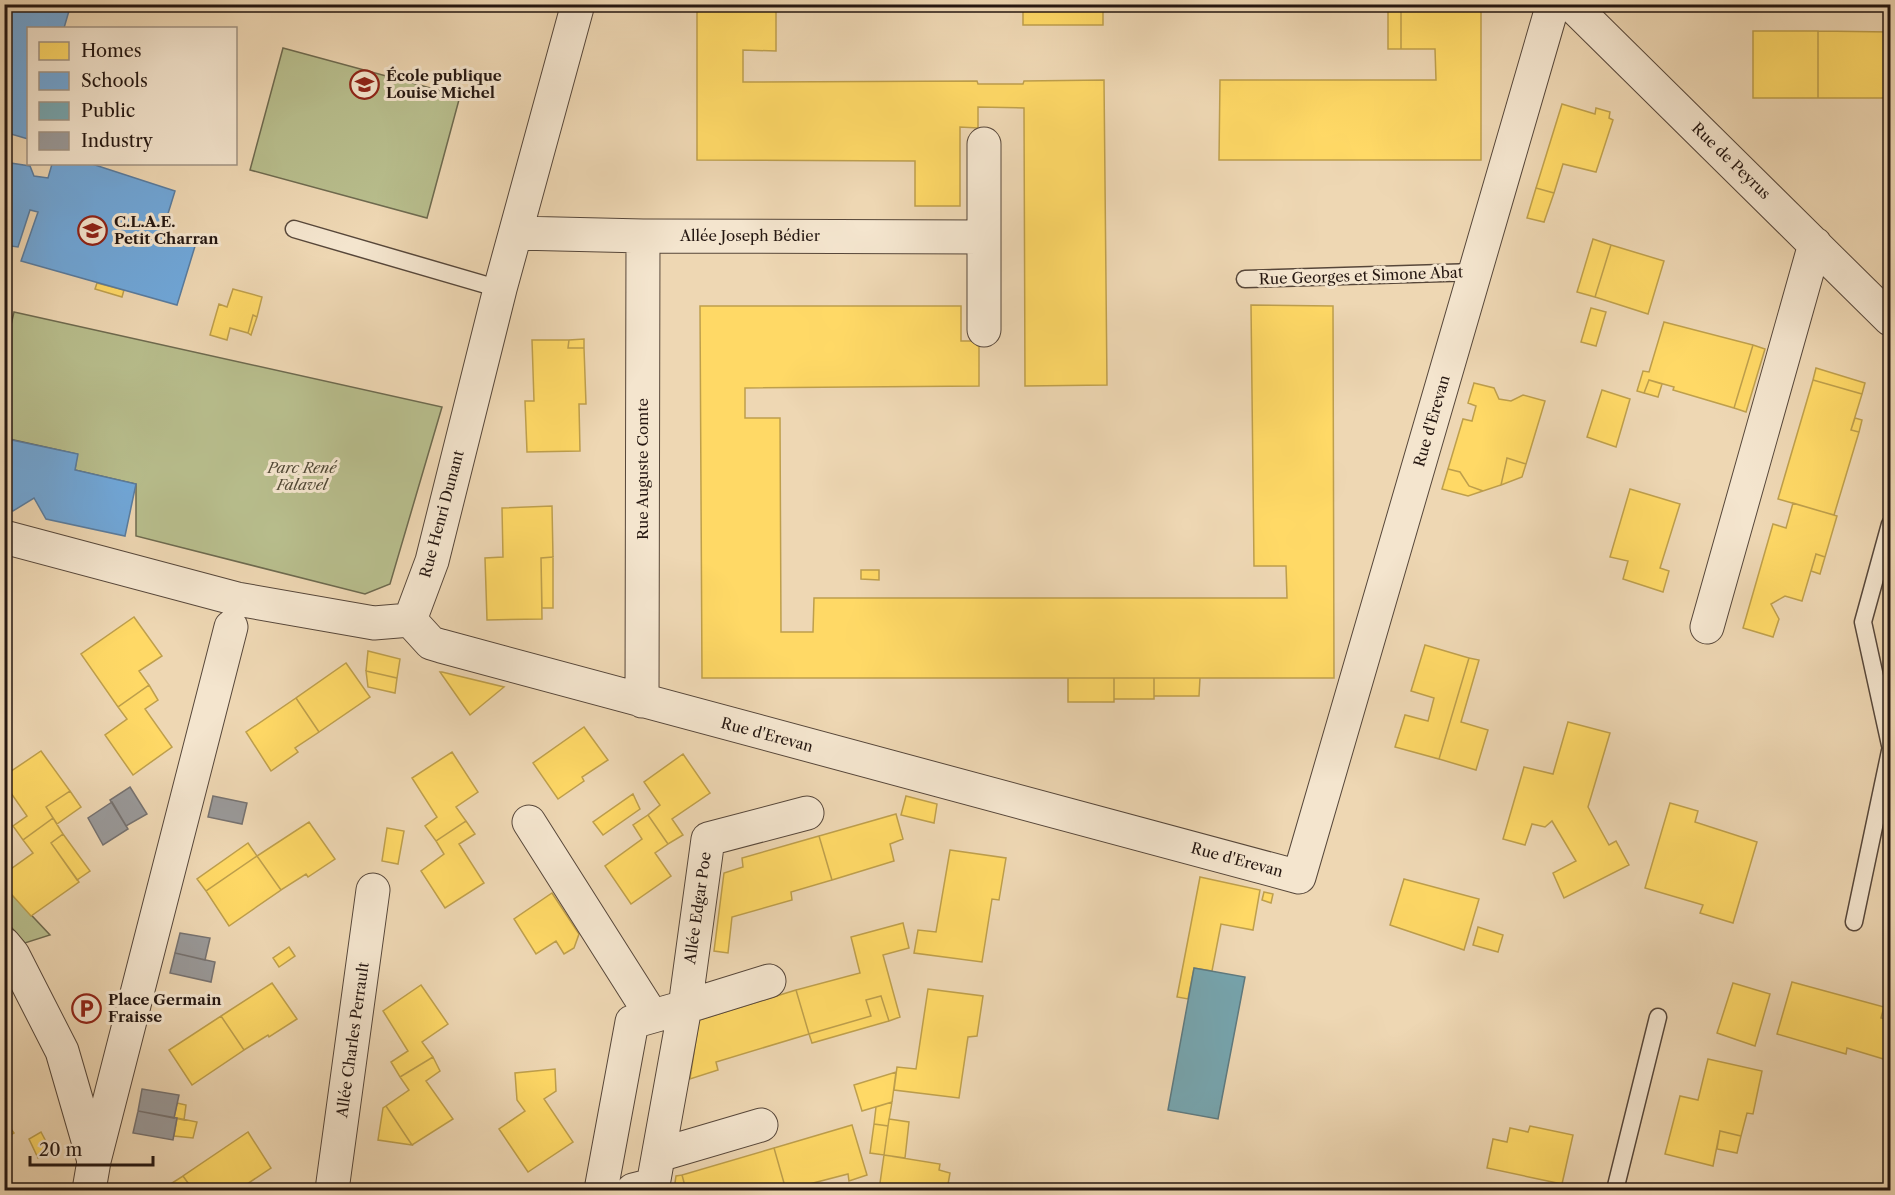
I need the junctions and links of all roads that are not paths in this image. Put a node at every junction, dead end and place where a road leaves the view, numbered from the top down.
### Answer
1 (578, 4) edge
2 (1553, 4) edge
3 (1571, 4) edge
4 (984, 144) dead end
5 (294, 229) dead end
6 (516, 233) junction
7 (643, 236) junction
8 (983, 237) junction
9 (1815, 244) junction
10 (1476, 272) junction
11 (1245, 279) dead end
12 (500, 289) junction
13 (1890, 319) edge
14 (984, 330) dead end
15 (1890, 524) edge
16 (4, 537) edge
17 (410, 620) junction
18 (231, 627) dead end
19 (1707, 627) dead end
20 (642, 701) junction
21 (1890, 745) edge
22 (1890, 751) edge
23 (807, 813) dead end
24 (529, 822) dead end
25 (373, 890) dead end
26 (1854, 922) dead end
27 (4, 944) edge
28 (769, 981) dead end
29 (685, 1007) junction
30 (652, 1016) junction
31 (1658, 1017) dead end
32 (761, 1125) dead end
33 (658, 1155) junction
34 (91, 1176) edge
35 (332, 1191) edge
36 (601, 1191) edge
37 (633, 1191) edge
38 (1615, 1191) edge

1 - 6 street, Rue Henri Dunant
2 - 10 street, Rue d'Erevan
3 - 9 street, Rue de Peyrus
4 - 8 street
5 - 12 lane
6 - 7 street, Allée Joseph Bédier
6 - 12 street, Rue Henri Dunant
7 - 8 street, Allée Joseph Bédier
7 - 20 street, Rue Auguste Comte
8 - 14 street
9 - 13 street, Rue de Peyrus
9 - 19 street
10 - 11 lane, Rue Georges et Simone Abat
10 - 20 street, Rue d'Erevan
12 - 17 street, Rue Henri Dunant
15 - 21 lane
16 - 17 street
17 - 20 street, Rue d'Erevan
18 - 34 street
22 - 26 lane
23 - 29 street, Allée Edgar Poe
24 - 30 street
25 - 35 street, Allée Charles Perrault
27 - 34 street
28 - 29 street
29 - 30 street
29 - 33 street, Allée Edgar Poe
30 - 36 street
31 - 38 lane
32 - 33 street
33 - 37 street, Allée Edgar Poe

